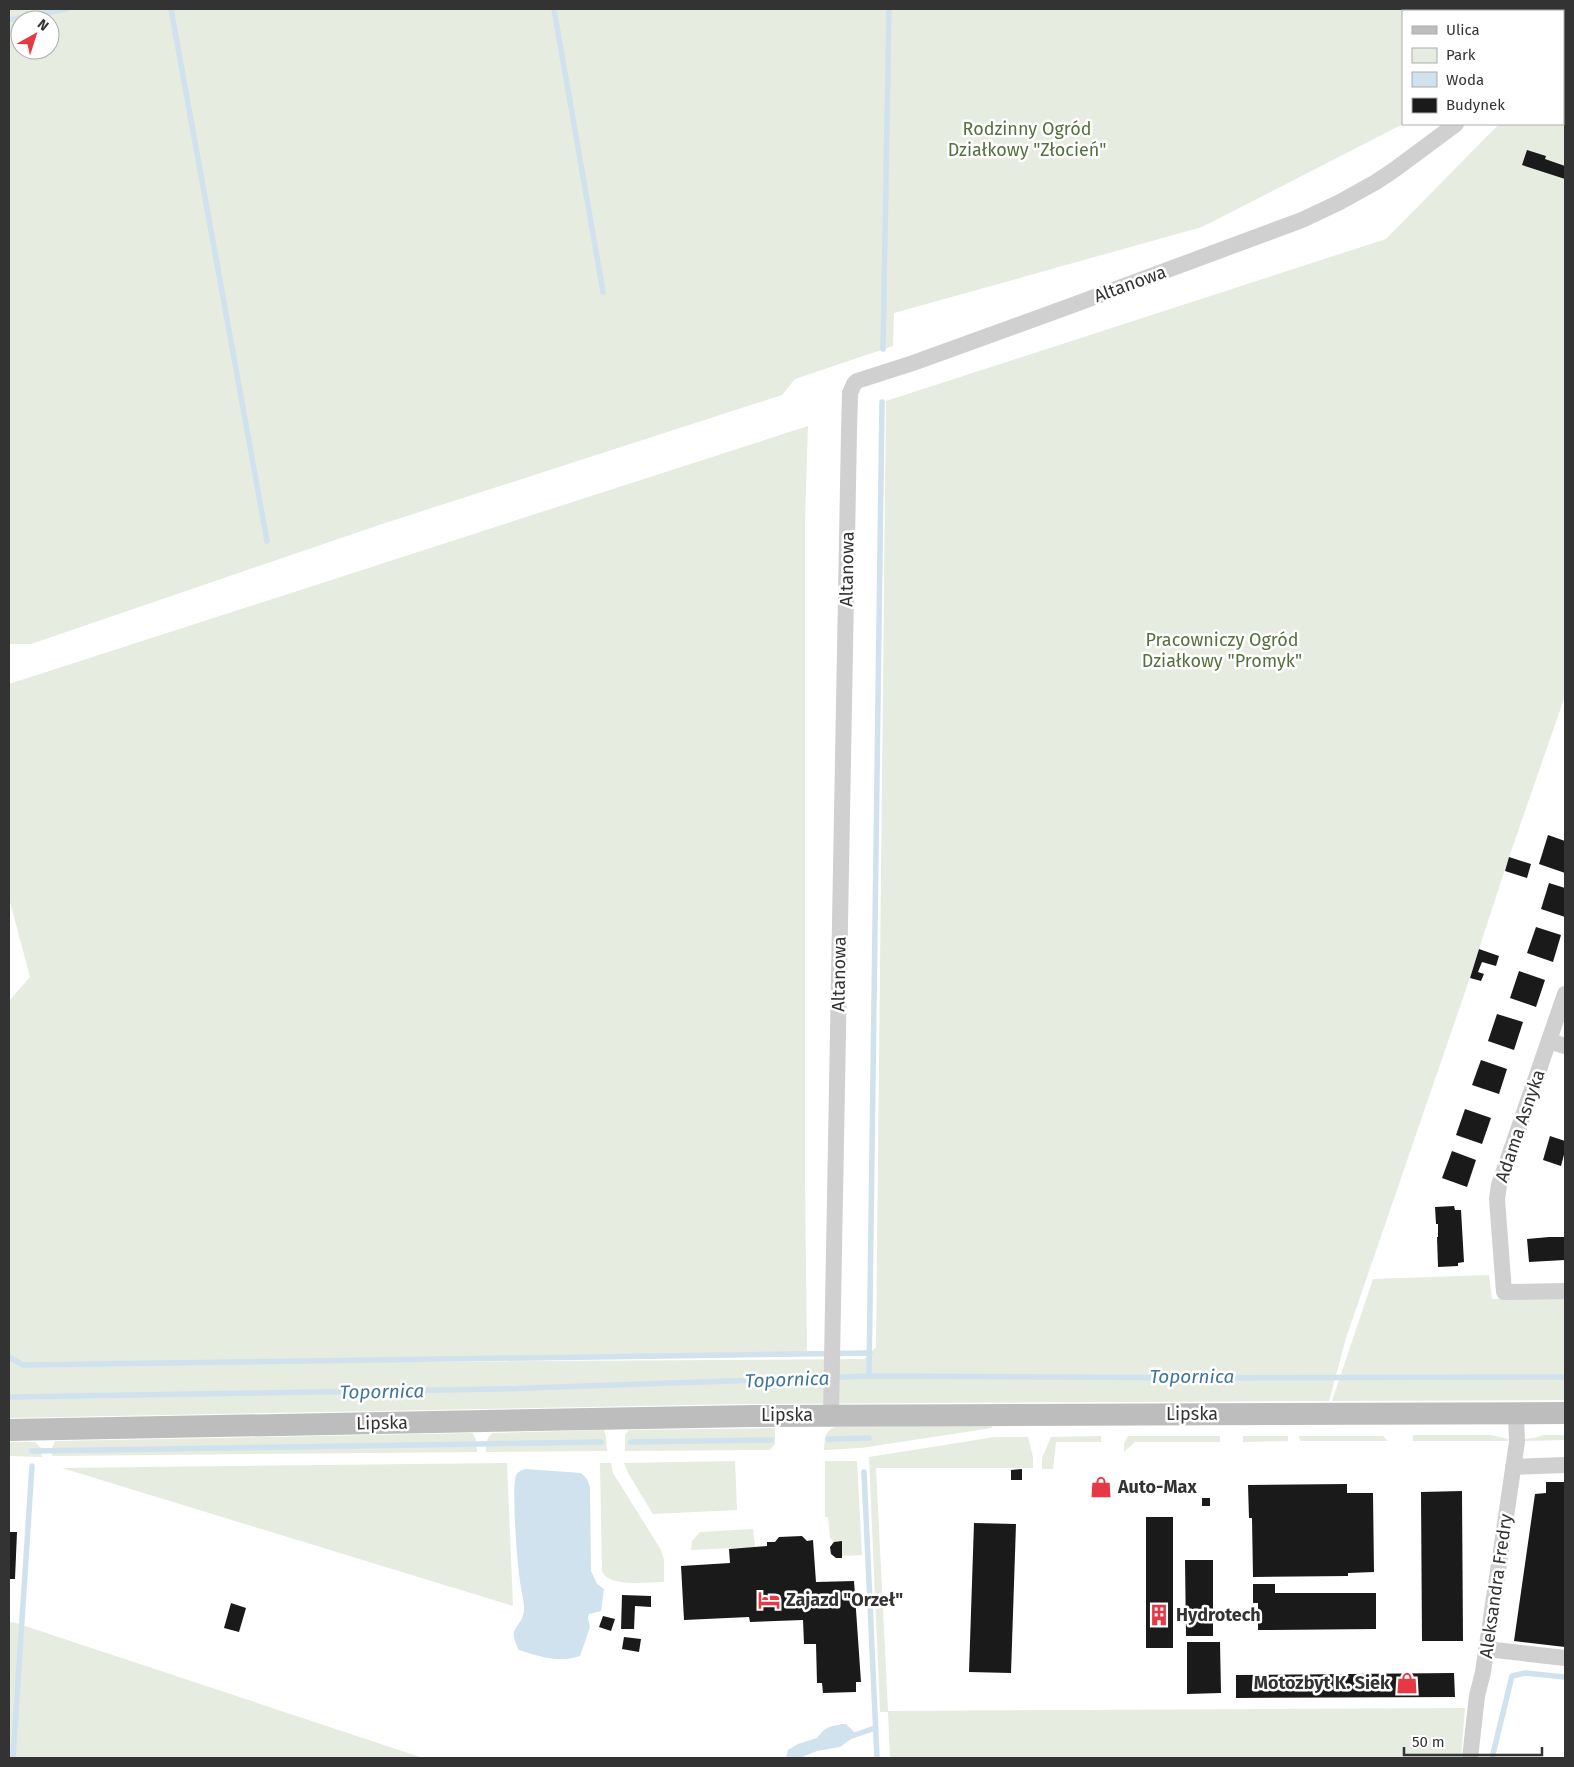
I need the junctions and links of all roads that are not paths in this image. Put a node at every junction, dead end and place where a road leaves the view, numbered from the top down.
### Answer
1 (1455, 125) edge
2 (1565, 994) edge
3 (1557, 1043) edge
4 (1565, 1291) edge
5 (831, 1405) junction
6 (1516, 1413) junction
7 (1565, 1413) edge
8 (9, 1430) edge
9 (1565, 1465) edge
10 (1513, 1467) junction
11 (1486, 1649) junction
12 (1565, 1658) edge
13 (1470, 1758) edge

1 - 5 street, Altanowa
2 - 3 street, Adama Asnyka
3 - 4 street, Adama Asnyka
5 - 6 main road, Lipska
5 - 8 main road, Lipska
6 - 7 main road, Lipska
6 - 10 street, Aleksandra Fredry
9 - 10 street
10 - 11 street, Aleksandra Fredry
11 - 12 street
11 - 13 street, Aleksandra Fredry

